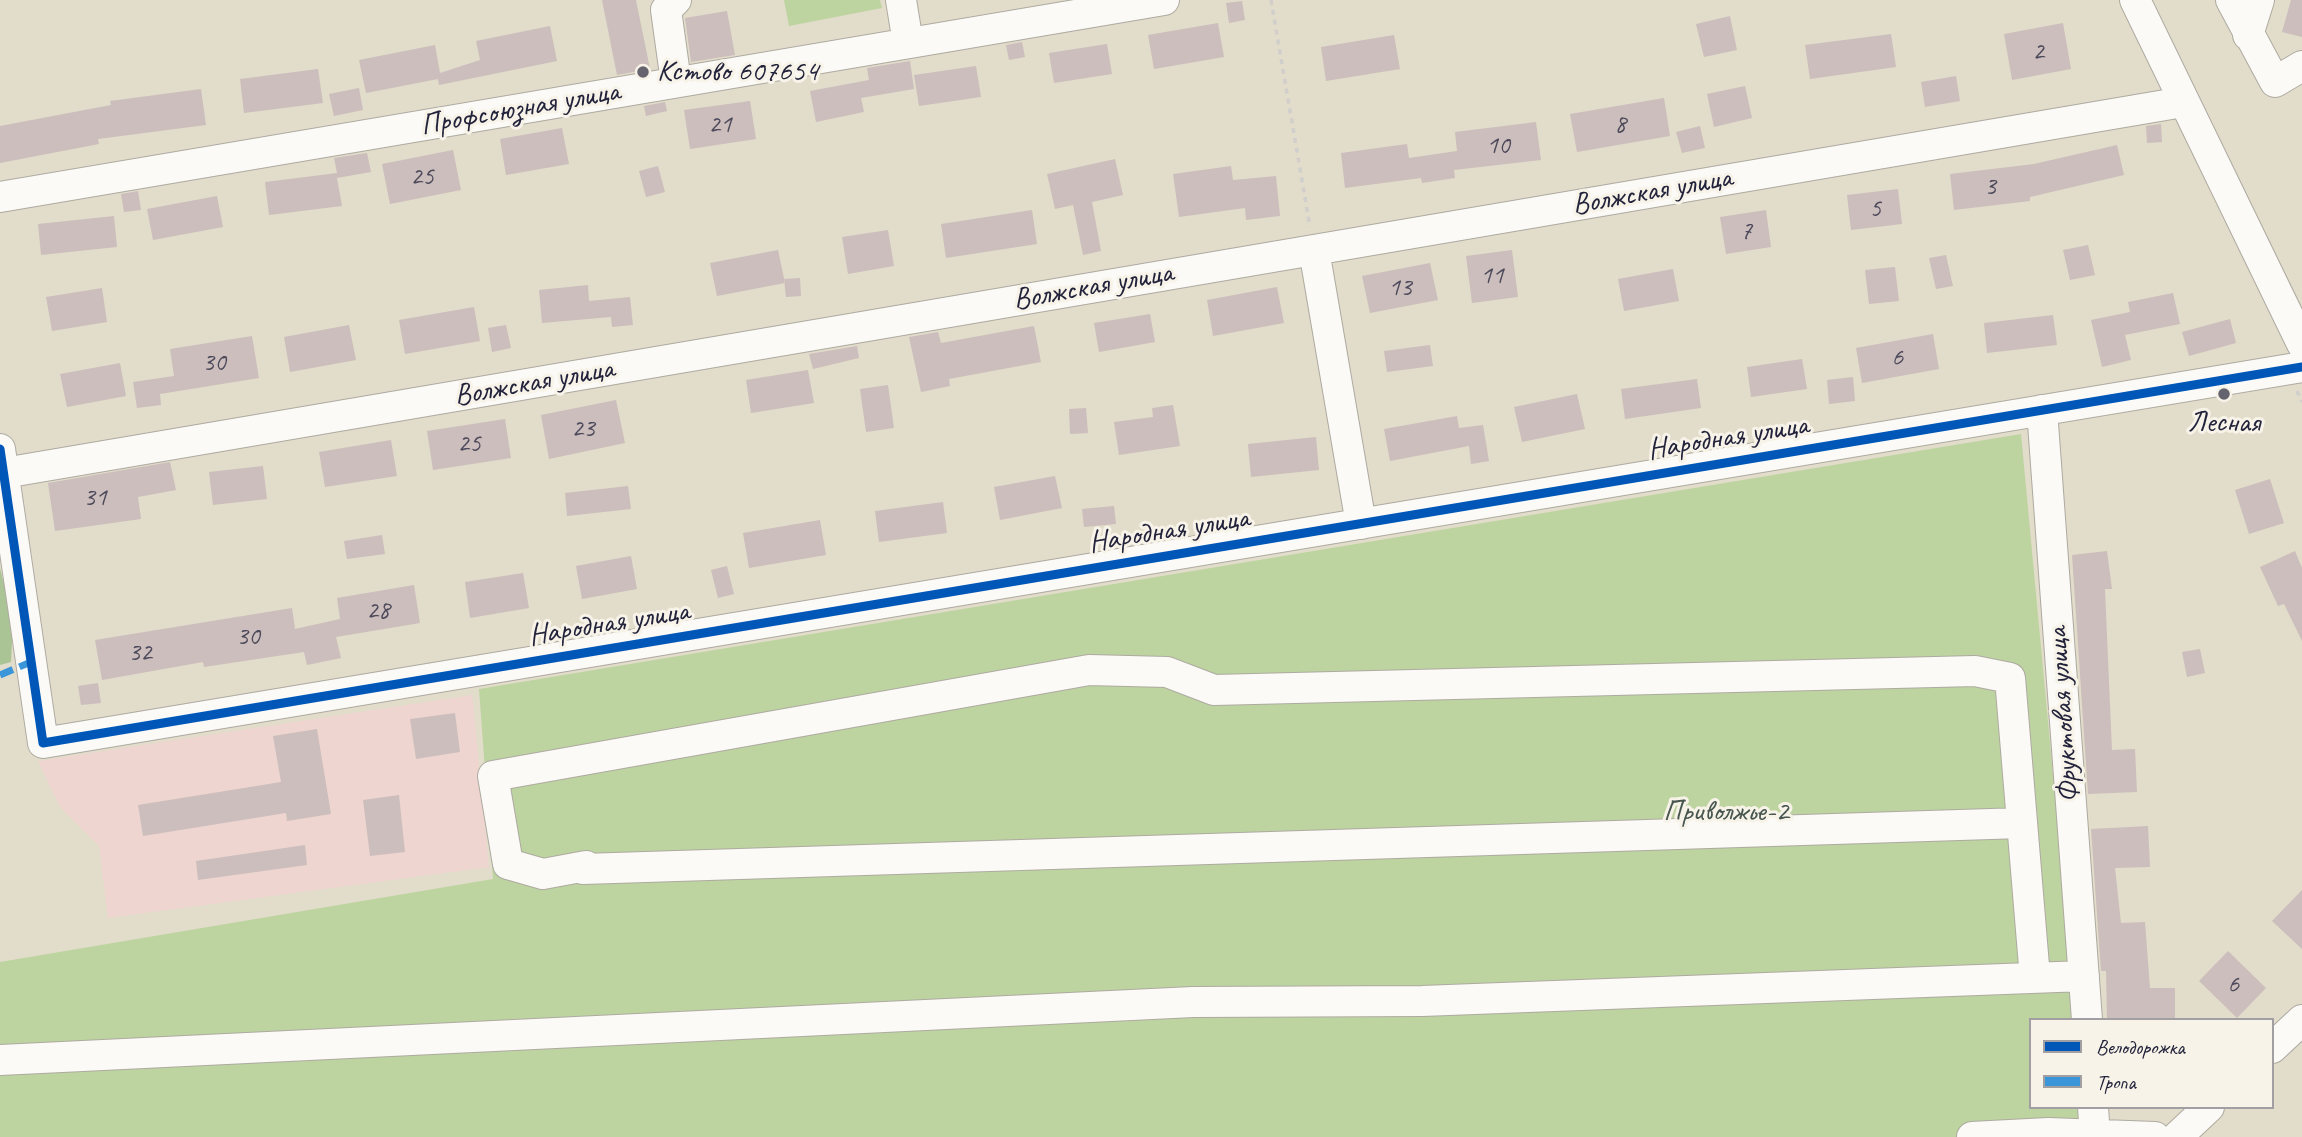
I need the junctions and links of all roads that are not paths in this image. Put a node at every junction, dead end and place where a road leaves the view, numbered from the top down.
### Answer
1 (901, 0) edge
2 (1164, 0) edge
3 (2135, 0) edge
4 (2231, 0) edge
5 (2259, 0) edge
6 (669, 3) edge
7 (2248, 35) junction
8 (908, 43) junction
9 (2302, 66) edge
10 (676, 82) junction
11 (2183, 102) junction
12 (0, 197) edge
13 (1314, 250) junction
14 (2302, 344) edge
15 (2302, 367) edge
16 (2042, 411) junction
17 (2, 461) edge
18 (1361, 524) junction
19 (2022, 823) junction
20 (2084, 976) junction
21 (2035, 978) junction
22 (2087, 1018) edge
23 (2302, 1020) edge
24 (2274, 1046) edge
25 (0, 1060) edge
26 (2207, 1109) edge
27 (2095, 1127) edge
28 (1972, 1137) edge
29 (2155, 1137) edge
30 (2177, 1137) edge

1 - 8 street
2 - 8 street, Профсоюзная улица
3 - 11 street
4 - 7 street
5 - 7 street
6 - 10 street
7 - 9 street
8 - 10 street, Профсоюзная улица
10 - 12 street, Профсоюзная улица
11 - 13 street, Волжская улица
11 - 14 street
13 - 17 street, Волжская улица
13 - 18 street
15 - 16 street, Народная улица
16 - 18 street, Народная улица
16 - 20 street, Фруктовая улица
17 - 18 street, Народная улица
19 - 19 street
19 - 21 street
20 - 21 street
20 - 22 street, Фруктовая улица
21 - 25 street
23 - 24 street
26 - 30 street
27 - 28 street
27 - 29 street

